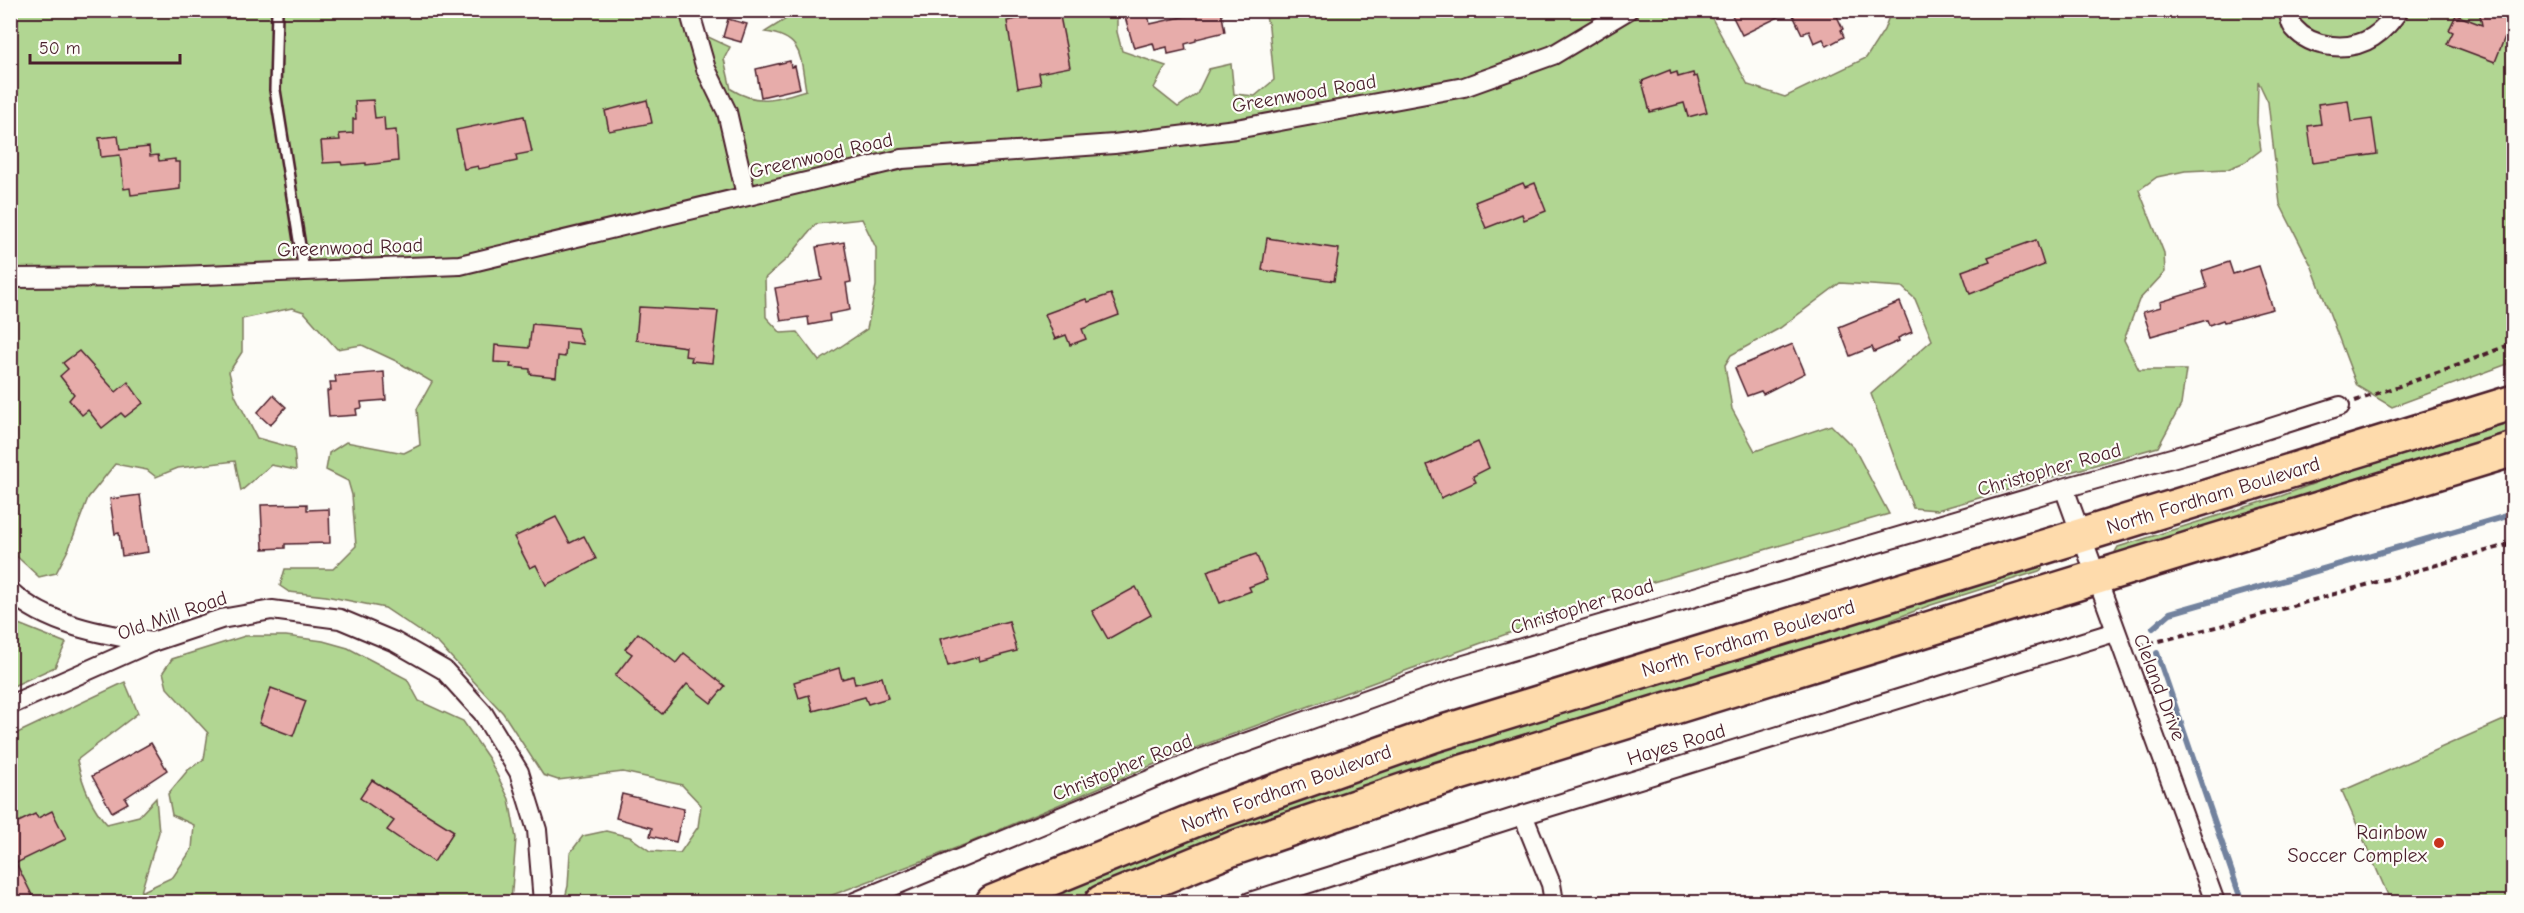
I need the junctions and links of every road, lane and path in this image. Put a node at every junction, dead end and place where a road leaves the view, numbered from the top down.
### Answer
1 (277, 10) edge
2 (688, 10) edge
3 (1628, 10) edge
4 (2288, 10) edge
5 (2399, 10) edge
6 (746, 195) junction
7 (304, 271) junction
8 (10, 278) edge
9 (2514, 343) edge
10 (2514, 402) edge
11 (2340, 406) joint
12 (2514, 449) edge
13 (2064, 488) junction
14 (2081, 535) junction
15 (2514, 543) edge
16 (2096, 578) junction
17 (10, 591) edge
18 (2115, 632) junction
19 (152, 642) junction
20 (2124, 650) junction
21 (10, 705) edge
22 (1523, 814) junction
23 (1029, 895) edge
24 (543, 903) edge
25 (855, 903) edge
26 (993, 903) edge
27 (1102, 903) edge
28 (1250, 903) edge
29 (1554, 903) edge
30 (2215, 903) edge

1 - 7 lane
2 - 6 street
3 - 6 street, Greenwood Road
4 - 5 street
6 - 7 street, Greenwood Road
7 - 8 street, Greenwood Road
9 - 11 path
10 - 14 highway, North Fordham Boulevard
11 - 13 street, Christopher Road
12 - 16 highway, North Fordham Boulevard
13 - 14 street, Cleland Drive
13 - 25 street, Christopher Road
14 - 16 street, Cleland Drive
14 - 23 highway, North Fordham Boulevard
15 - 20 path
16 - 18 street, Cleland Drive
16 - 27 highway, North Fordham Boulevard
17 - 19 street
18 - 20 street, Cleland Drive
18 - 22 street, Hayes Road
19 - 21 street, Old Mill Road
19 - 24 street, Old Mill Road
20 - 30 street, Cleland Drive
22 - 28 street, Hayes Road
22 - 29 street
23 - 26 highway, North Fordham Boulevard

